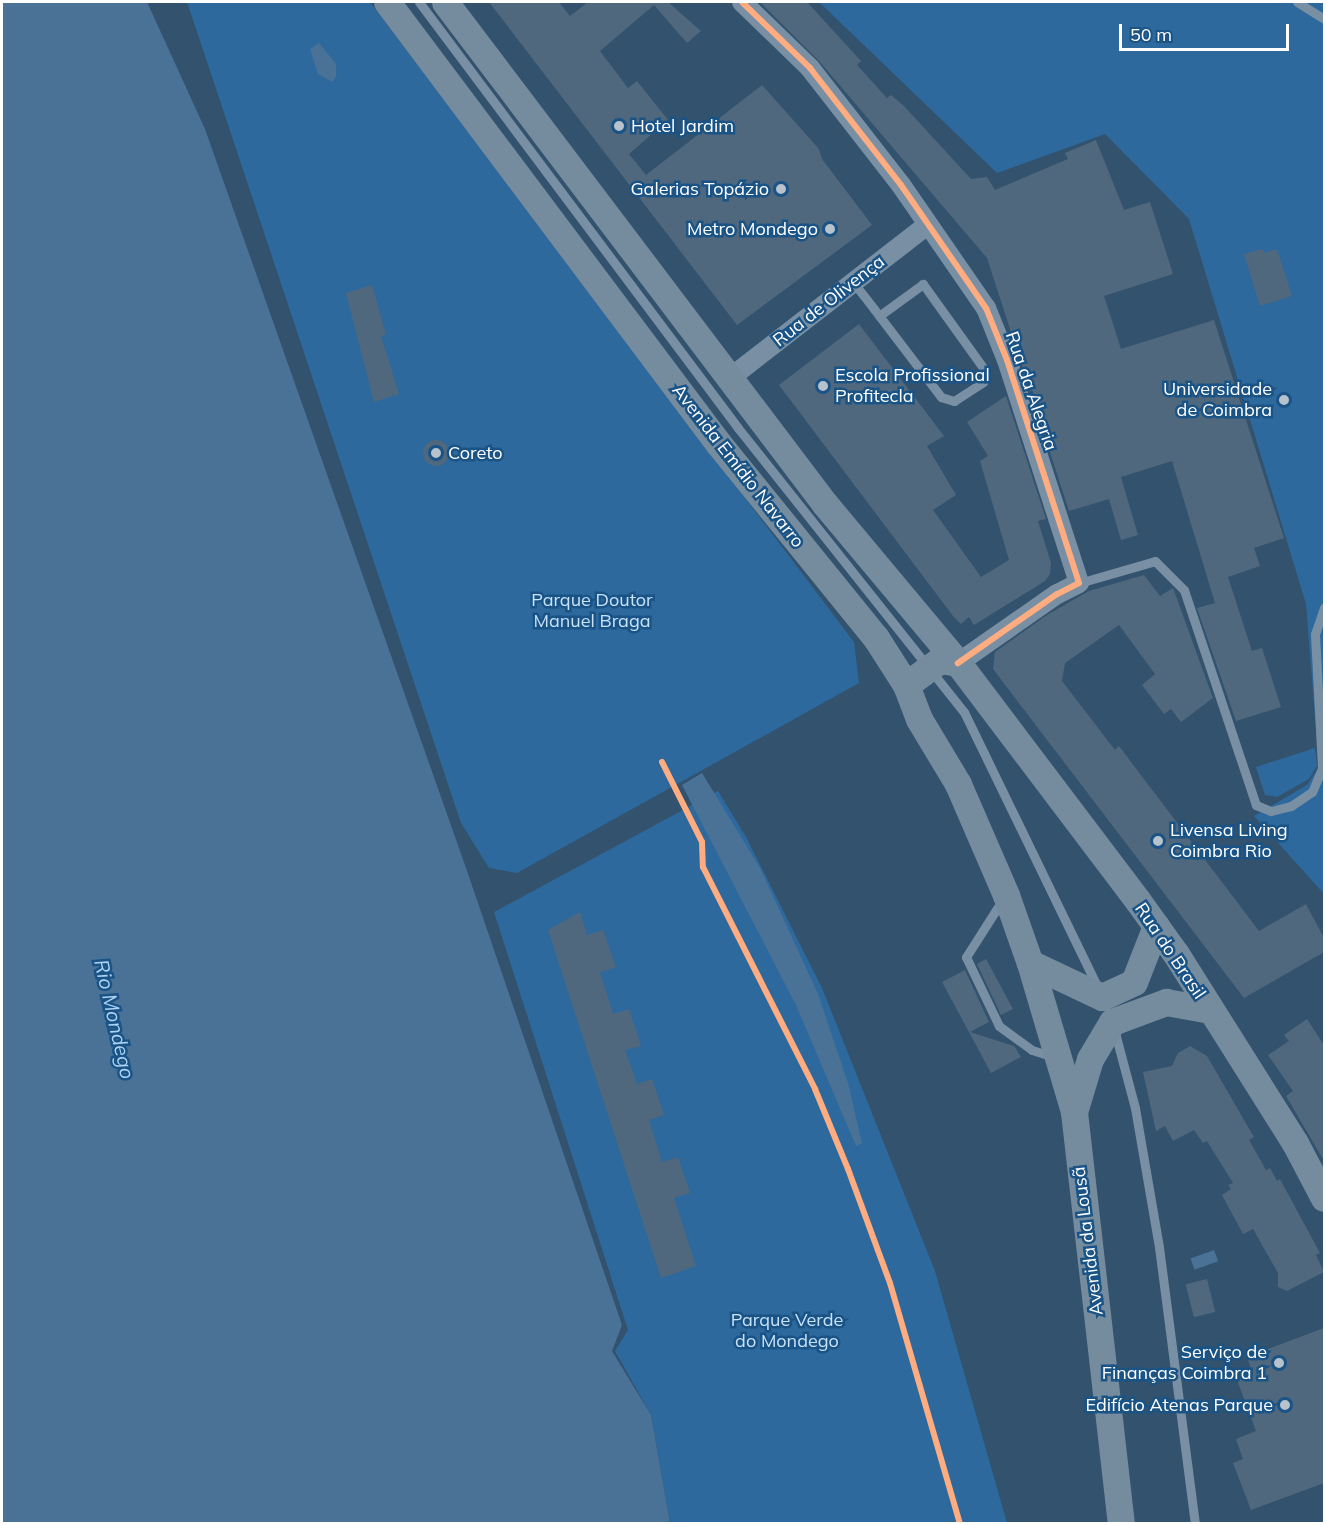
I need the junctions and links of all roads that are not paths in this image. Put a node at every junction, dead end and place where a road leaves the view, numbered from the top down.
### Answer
1 (387, 2) edge
2 (419, 2) edge
3 (445, 2) edge
4 (741, 2) edge
5 (1297, 2) edge
6 (1324, 19) edge
7 (927, 225) junction
8 (853, 282) junction
9 (879, 316) junction
10 (995, 364) junction
11 (730, 378) junction
12 (1079, 583) junction
13 (1324, 608) edge
14 (958, 663) junction
15 (928, 666) junction
16 (906, 685) junction
17 (1006, 895) junction
18 (1156, 926) junction
19 (1030, 963) junction
20 (1107, 1009) junction
21 (1210, 1010) junction
22 (1056, 1058) junction
23 (1074, 1112) junction
24 (1324, 1198) edge
25 (1121, 1524) edge
26 (1195, 1524) edge

1 - 16 main road, Avenida Emídio Navarro
2 - 15 lane
3 - 11 main road
4 - 7 street, Rua da Alegria
5 - 6 lane
7 - 8 street, Rua de Olivença
7 - 10 street, Rua da Alegria
8 - 9 lane
8 - 11 street, Rua de Olivença
9 - 10 lane
9 - 10 lane
10 - 12 street, Rua da Alegria
11 - 14 main road
12 - 13 lane
12 - 14 street
14 - 15 main road
14 - 18 main road, Rua do Brasil
15 - 16 main road
15 - 20 lane
16 - 17 main road, Avenida Emídio Navarro
17 - 19 main road, Avenida Emídio Navarro
17 - 22 lane
18 - 20 main road
18 - 21 main road, Rua do Brasil
19 - 20 main road
19 - 22 main road, Avenida da Lousã
20 - 21 main road
20 - 23 main road
20 - 26 lane
21 - 24 main road, Rua do Brasil
22 - 23 main road, Avenida da Lousã
23 - 25 main road, Avenida da Lousã

